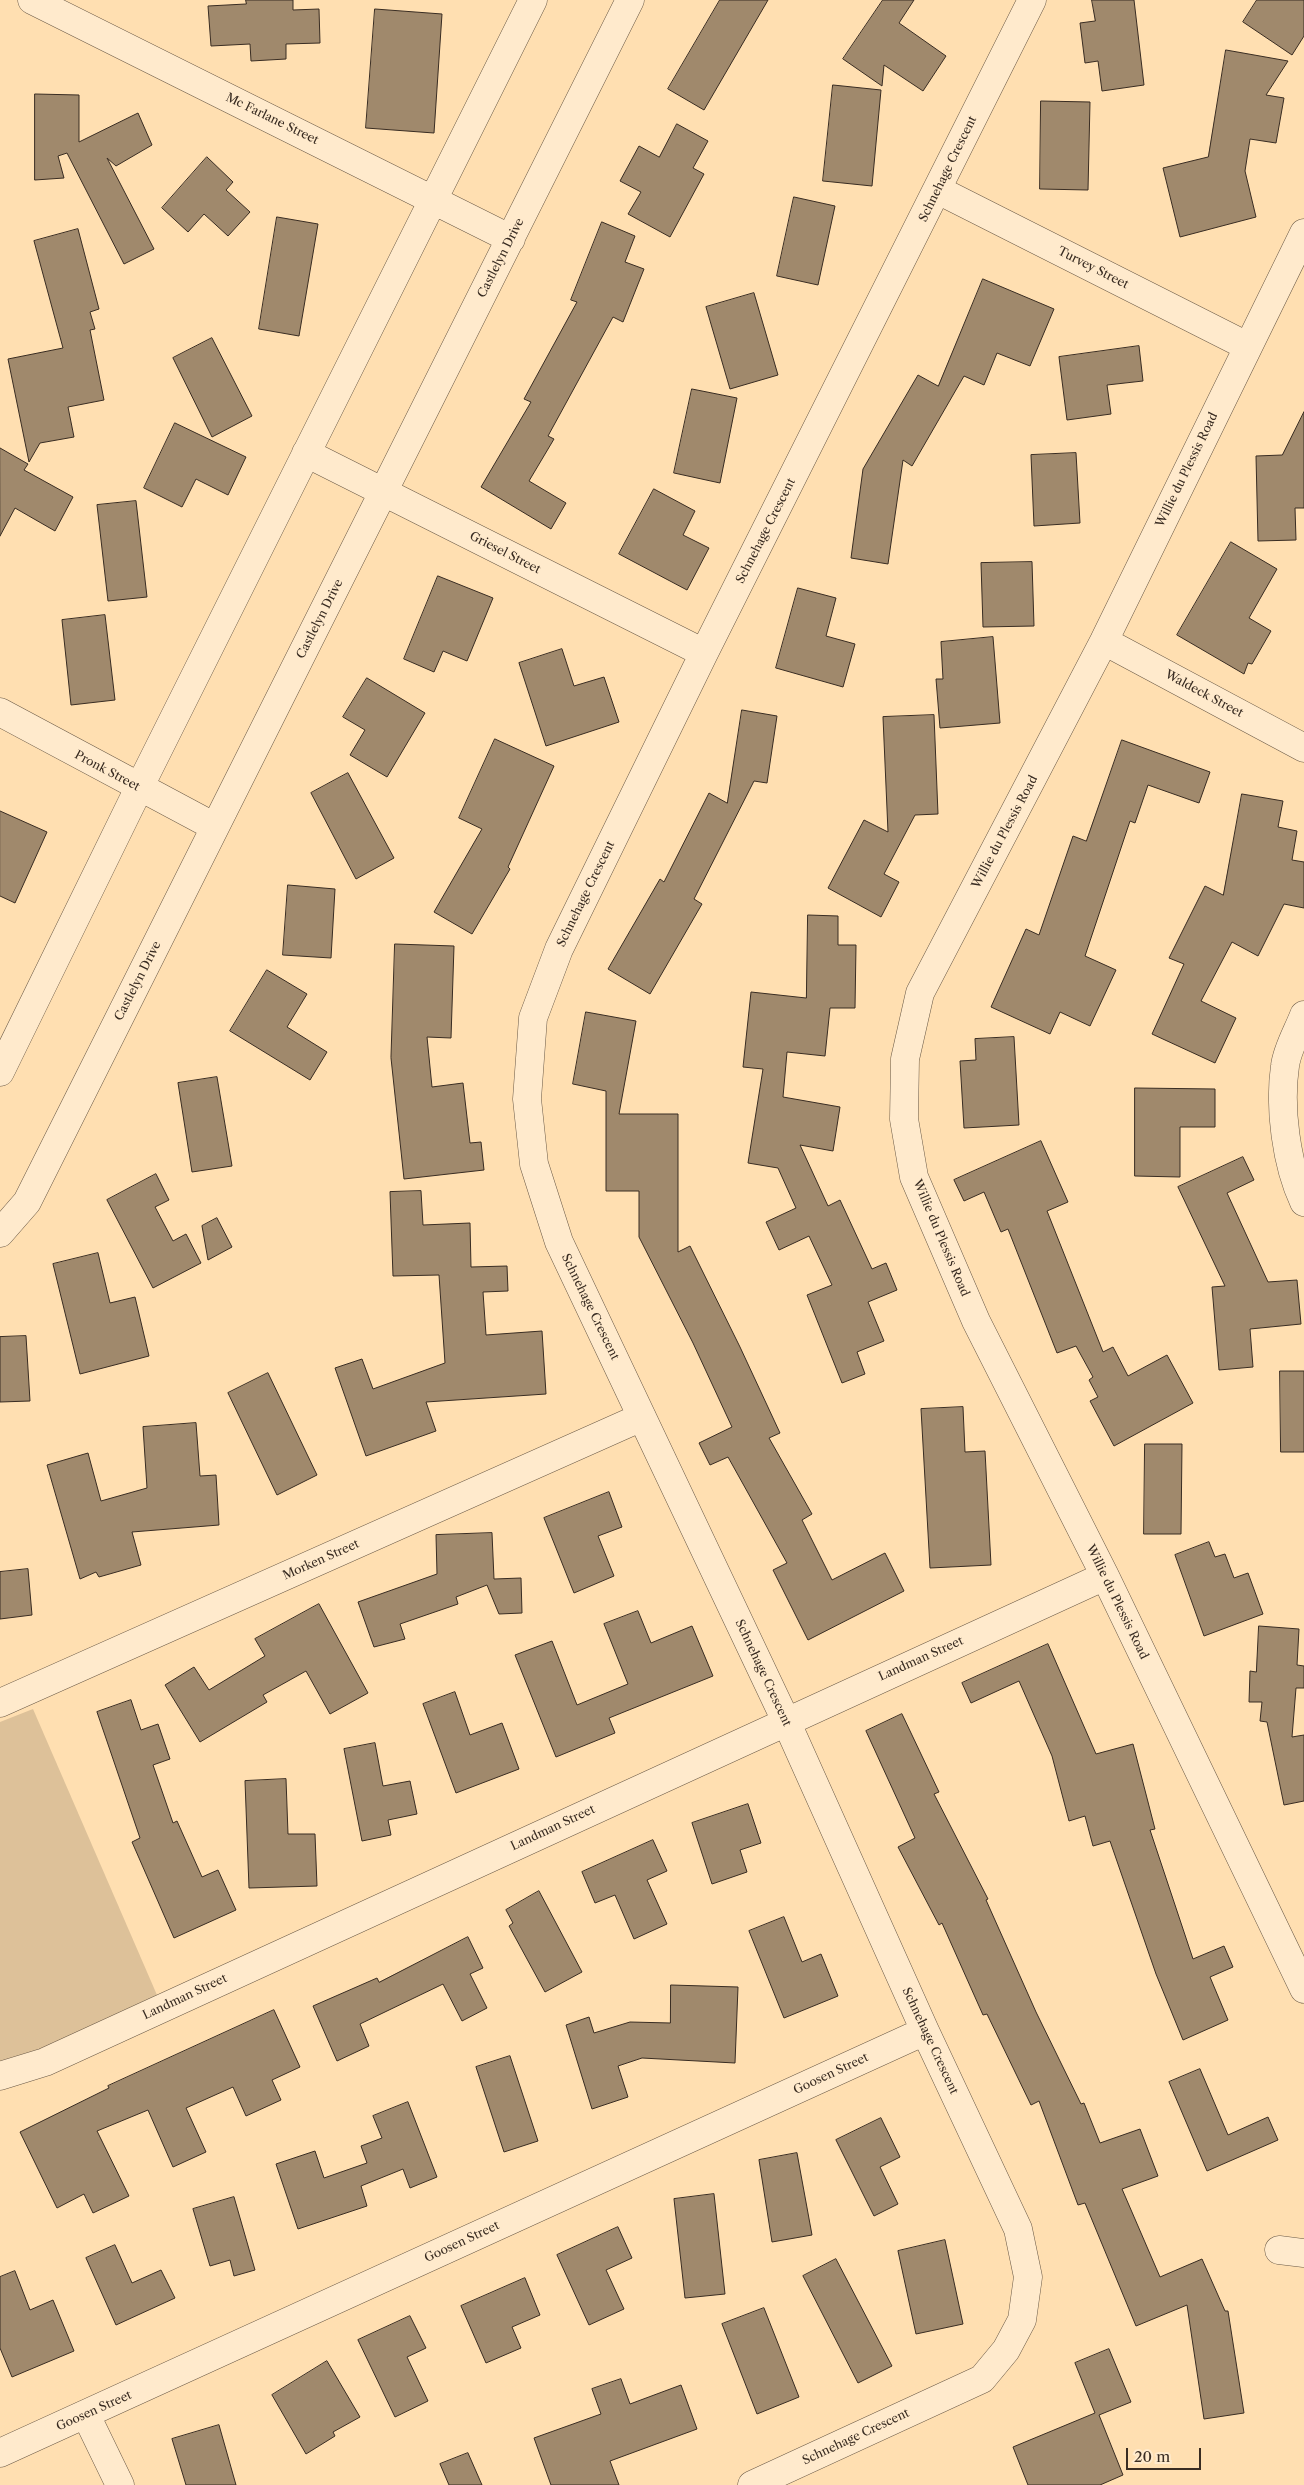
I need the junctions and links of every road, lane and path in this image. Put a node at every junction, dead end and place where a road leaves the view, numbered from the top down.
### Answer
1 (32, 0) edge
2 (533, 0) edge
3 (630, 0) edge
4 (1032, 0) edge
5 (938, 190) junction
6 (433, 199) junction
7 (1304, 232) edge
8 (510, 239) junction
9 (1247, 346) junction
10 (306, 453) junction
11 (384, 492) junction
12 (1104, 641) junction
13 (704, 653) junction
14 (0, 712) edge
15 (1304, 748) edge
16 (139, 788) junction
17 (215, 827) junction
18 (1304, 1015) edge
19 (0, 1072) edge
20 (1304, 1202) edge
21 (0, 1233) edge
22 (642, 1416) junction
23 (1105, 1576) junction
24 (0, 1703) edge
25 (786, 1721) junction
26 (1304, 1989) edge
27 (925, 2030) junction
28 (0, 2076) edge
29 (86, 2414) junction
30 (0, 2453) edge
31 (120, 2485) edge
32 (752, 2485) edge

1 - 6 street, Mc Farlane Street
2 - 6 street
3 - 8 street, Castlelyn Drive
4 - 5 street, Schnehage Crescent
5 - 9 street, Turvey Street
5 - 13 street, Schnehage Crescent
6 - 8 street, Mc Farlane Street
6 - 10 street
7 - 9 street, Willie du Plessis Road
8 - 11 street, Castlelyn Drive
9 - 12 street, Willie du Plessis Road
10 - 11 street, Griesel Street
10 - 16 street
11 - 13 street, Griesel Street
11 - 17 street, Castlelyn Drive
12 - 15 street, Waldeck Street
12 - 23 street, Willie du Plessis Road
13 - 22 street, Schnehage Crescent
14 - 16 street, Pronk Street
16 - 17 street, Pronk Street
16 - 19 street
17 - 21 street, Castlelyn Drive
18 - 20 street
22 - 24 street, Morken Street
22 - 25 street, Schnehage Crescent
23 - 25 street, Landman Street
23 - 26 street, Willie du Plessis Road
25 - 27 street, Schnehage Crescent
25 - 28 street, Landman Street
27 - 29 street, Goosen Street
27 - 32 street, Schnehage Crescent
29 - 30 street, Goosen Street
29 - 31 street

